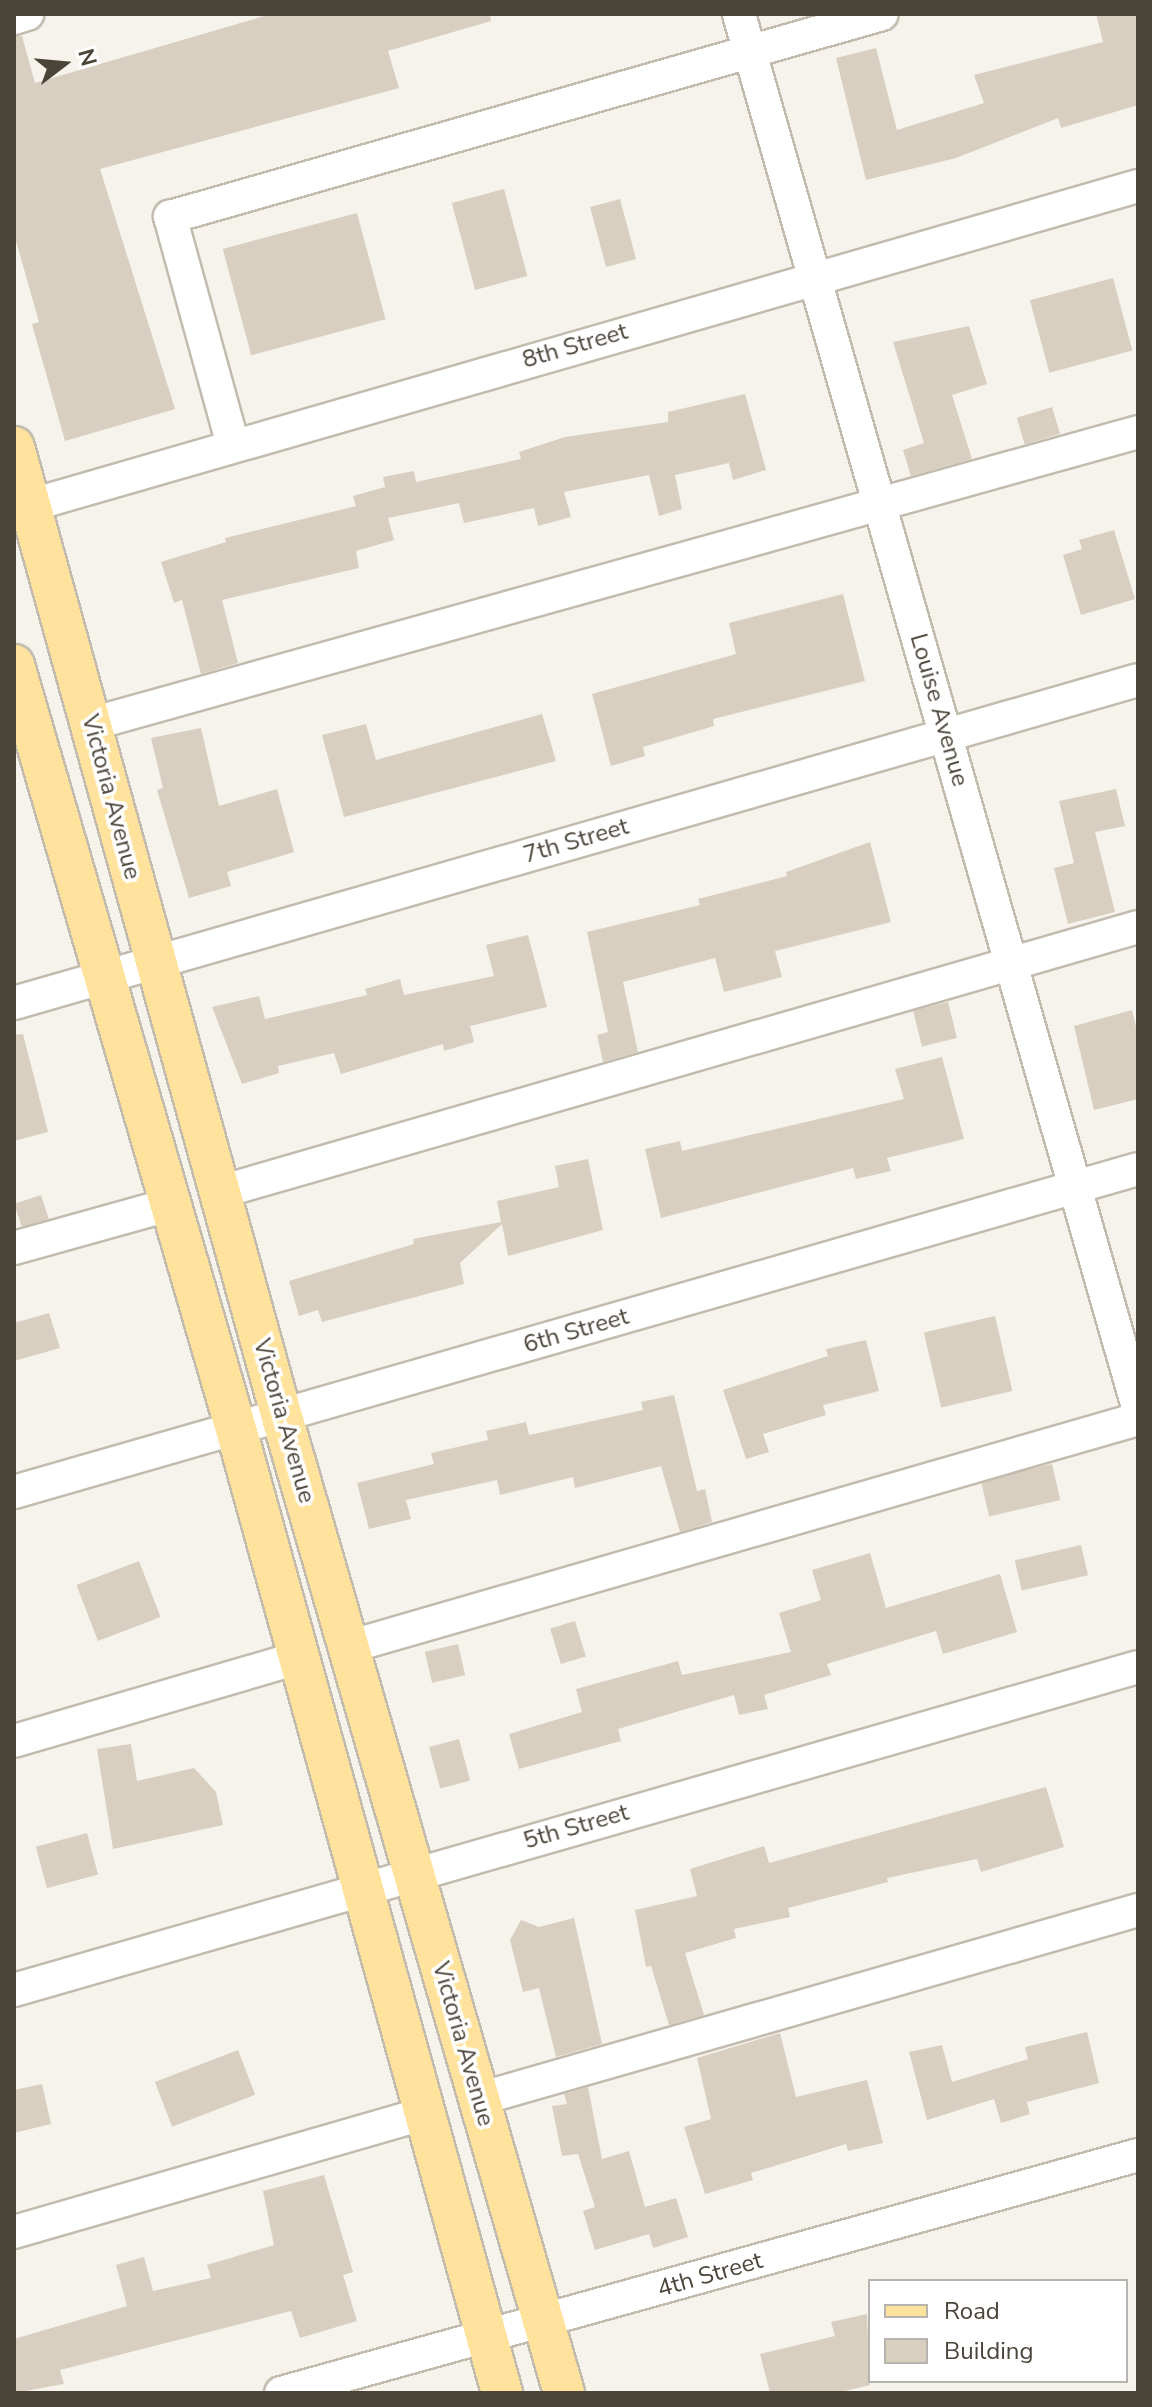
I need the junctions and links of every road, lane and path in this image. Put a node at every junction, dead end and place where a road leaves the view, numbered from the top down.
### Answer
1 (27, 14) edge
2 (739, 14) edge
3 (882, 14) edge
4 (14, 18) edge
5 (750, 52) junction
6 (1138, 186) edge
7 (815, 277) junction
8 (1138, 432) edge
9 (233, 445) junction
10 (14, 447) edge
11 (880, 505) junction
12 (22, 507) edge
13 (14, 665) edge
14 (1138, 680) edge
15 (91, 724) junction
16 (946, 735) junction
17 (25, 745) edge
18 (1138, 927) edge
19 (156, 961) junction
20 (1011, 963) junction
21 (102, 977) junction
22 (14, 1003) edge
23 (1138, 1169) edge
24 (1075, 1187) junction
25 (220, 1192) junction
26 (168, 1205) junction
27 (14, 1248) edge
28 (1138, 1407) edge
29 (282, 1417) junction
30 (1138, 1419) edge
31 (236, 1429) junction
32 (14, 1492) edge
33 (348, 1647) junction
34 (297, 1658) junction
35 (1138, 1667) edge
36 (14, 1741) edge
37 (413, 1873) junction
38 (361, 1889) junction
39 (1138, 1910) edge
40 (14, 1990) edge
41 (479, 2099) junction
42 (423, 2114) junction
43 (1138, 2155) edge
44 (14, 2232) edge
45 (544, 2322) junction
46 (485, 2336) junction
47 (281, 2393) edge
48 (502, 2393) edge
49 (564, 2393) edge

1 - 4 street
2 - 5 street, Louise Avenue
3 - 5 street
5 - 7 street, Louise Avenue
5 - 9 street
6 - 7 street, 8th Street
7 - 9 street, 8th Street
7 - 11 street, Louise Avenue
8 - 11 street
9 - 12 street, 8th Street
10 - 12 main road, Victoria Avenue
11 - 15 street
11 - 16 street, Louise Avenue
12 - 15 main road, Victoria Avenue
13 - 17 main road, Victoria Avenue
14 - 16 street, 7th Street
15 - 19 main road, Victoria Avenue
16 - 19 street, 7th Street
16 - 20 street, Louise Avenue
17 - 21 main road, Victoria Avenue
18 - 20 street
19 - 21 street, 7th Street
19 - 25 main road, Victoria Avenue
20 - 24 street, Louise Avenue
20 - 25 street
21 - 22 street, 7th Street
21 - 26 main road, Victoria Avenue
23 - 24 street, 6th Street
24 - 28 street, Louise Avenue
24 - 29 street, 6th Street
25 - 29 main road, Victoria Avenue
26 - 27 street
26 - 31 main road, Victoria Avenue
29 - 31 street, 6th Street
29 - 33 main road, Victoria Avenue
30 - 33 street
31 - 32 street, 6th Street
31 - 34 main road, Victoria Avenue
33 - 37 main road, Victoria Avenue
34 - 36 street
34 - 38 main road, Victoria Avenue
35 - 37 street, 5th Street
37 - 38 street, 5th Street
37 - 41 main road, Victoria Avenue
38 - 40 street, 5th Street
38 - 42 main road, Victoria Avenue
39 - 41 street
41 - 45 main road, Victoria Avenue
42 - 44 street
42 - 46 main road, Victoria Avenue
43 - 45 street, 4th Street
45 - 46 street, 4th Street
45 - 49 main road, Victoria Avenue
46 - 47 street, 4th Street
46 - 48 main road, Victoria Avenue

